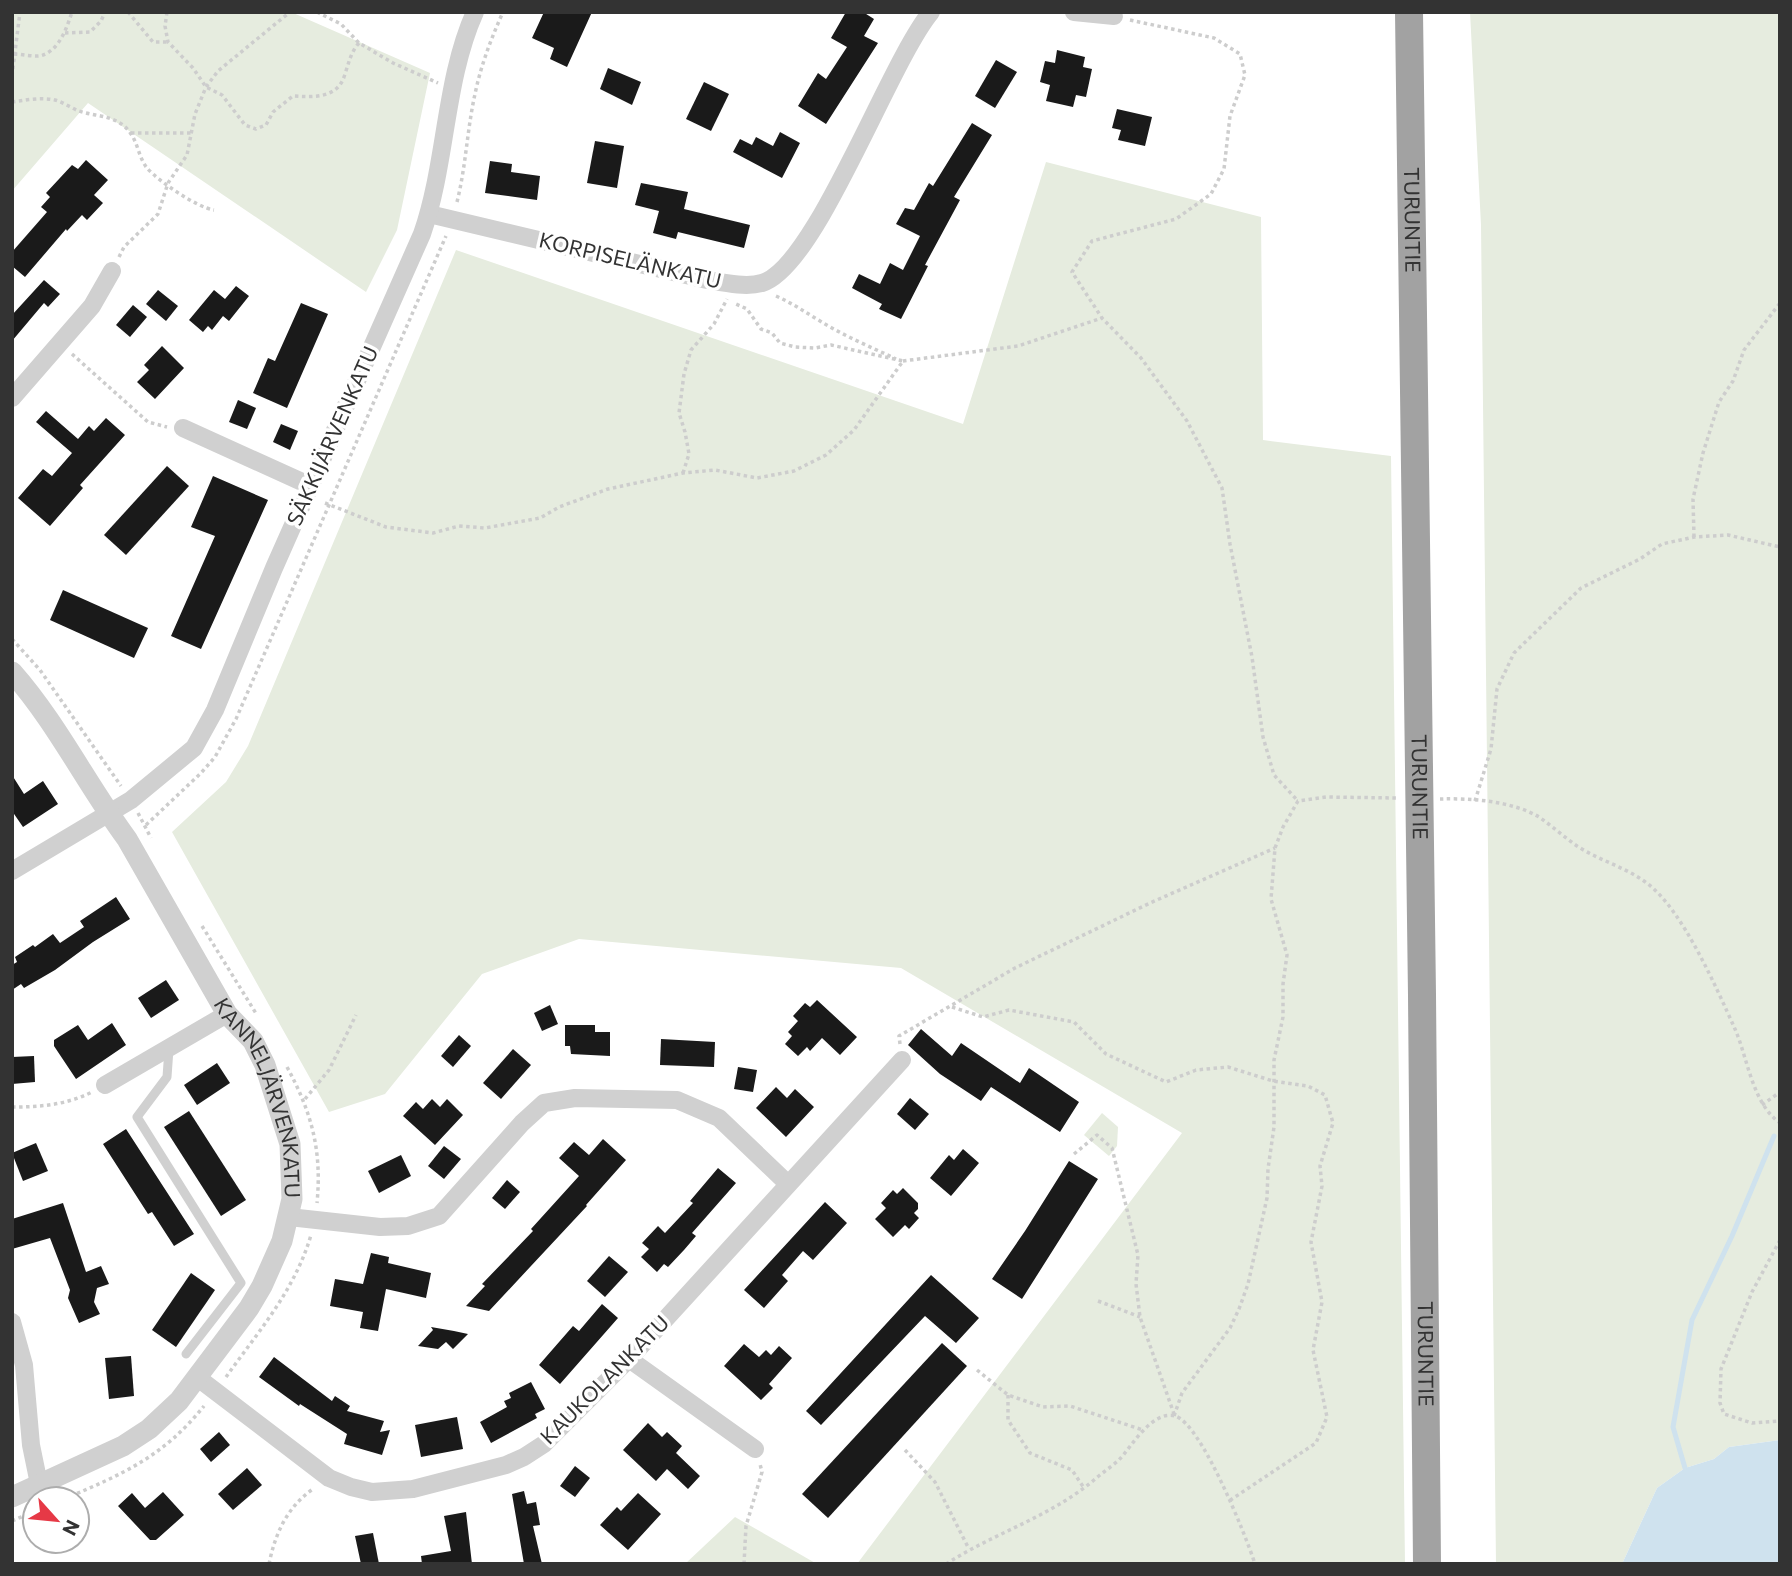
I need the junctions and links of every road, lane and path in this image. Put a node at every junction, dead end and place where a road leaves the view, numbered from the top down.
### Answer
1 (20, 12) edge
2 (72, 12) edge
3 (105, 12) edge
4 (128, 12) edge
5 (167, 12) edge
6 (290, 12) edge
7 (317, 12) edge
8 (475, 12) edge
9 (931, 12) edge
10 (1074, 12) edge
11 (1409, 12) edge
12 (1114, 16) joint
13 (65, 33) junction
14 (168, 42) junction
15 (359, 43) junction
16 (14, 54) junction
17 (12, 76) edge
18 (206, 87) junction
19 (452, 89) junction
20 (12, 102) edge
21 (131, 133) junction
22 (191, 133) junction
23 (168, 183) junction
24 (214, 210) dead end
25 (429, 214) junction
26 (112, 271) joint
27 (758, 283) junction
28 (729, 292) junction
29 (1780, 303) edge
30 (1102, 318) junction
31 (60, 344) junction
32 (903, 362) junction
33 (12, 398) edge
34 (183, 428) joint
35 (684, 473) junction
36 (310, 486) junction
37 (327, 504) dead end
38 (1693, 537) junction
39 (1780, 547) edge
40 (12, 639) edge
41 (12, 672) edge
42 (1419, 799) junction
43 (131, 800) junction
44 (1298, 801) junction
45 (1475, 801) junction
46 (107, 812) junction
47 (151, 838) dead end
48 (1275, 848) junction
49 (12, 871) edge
50 (201, 924) dead end
51 (952, 1007) junction
52 (227, 1014) junction
53 (356, 1015) dead end
54 (261, 1021) dead end
55 (169, 1049) junction
56 (284, 1059) dead end
57 (902, 1060) joint
58 (1273, 1081) junction
59 (104, 1085) joint
60 (1780, 1093) edge
61 (305, 1099) junction
62 (1762, 1105) junction
63 (12, 1107) edge
64 (1780, 1124) edge
65 (1074, 1154) dead end
66 (789, 1184) junction
67 (289, 1217) junction
68 (316, 1219) junction
69 (1780, 1240) edge
70 (1098, 1301) dead end
71 (1140, 1317) junction
72 (12, 1322) edge
73 (186, 1354) dead end
74 (629, 1359) junction
75 (977, 1370) dead end
76 (198, 1378) junction
77 (215, 1392) junction
78 (1008, 1395) junction
79 (1174, 1416) junction
80 (1780, 1421) edge
81 (1143, 1430) junction
82 (755, 1449) joint
83 (905, 1450) dead end
84 (329, 1478) junction
85 (39, 1483) junction
86 (91, 1487) edge
87 (1085, 1488) junction
88 (12, 1497) edge
89 (1229, 1502) junction
90 (969, 1549) junction
91 (269, 1564) edge
92 (744, 1564) edge
93 (946, 1564) edge
94 (1255, 1564) edge
95 (1427, 1564) edge

1 - 16 path
2 - 13 path
3 - 13 path
4 - 14 path
5 - 14 path
6 - 18 path
7 - 15 path
8 - 19 street, SÄKKIJÄRVENKATU
9 - 27 street, KORPISELÄNKATU
10 - 12 street
11 - 42 highway, TURUNTIE
12 - 30 path
13 - 16 path
14 - 18 path
15 - 18 path
15 - 19 path
16 - 17 path
18 - 22 path
19 - 25 street, SÄKKIJÄRVENKATU
20 - 21 path
21 - 22 path
21 - 23 path
22 - 23 path
23 - 24 path
23 - 26 path
25 - 28 street, KORPISELÄNKATU
25 - 36 street, SÄKKIJÄRVENKATU
26 - 31 street
27 - 28 street, KORPISELÄNKATU
27 - 32 path
28 - 32 path
28 - 35 path
29 - 38 path
30 - 32 path
30 - 44 path
31 - 33 street
31 - 34 path
32 - 35 path
34 - 36 street
35 - 37 path
36 - 43 street, SÄKKIJÄRVENKATU
38 - 39 path
38 - 45 path
40 - 43 path
41 - 46 street, KANNELJÄRVENKATU
42 - 44 path
42 - 45 path
42 - 95 highway, TURUNTIE
43 - 46 street, SÄKKIJÄRVENKATU
43 - 47 path
44 - 48 path
45 - 62 path
46 - 49 street, SÄKKIJÄRVENKATU
46 - 52 street, KANNELJÄRVENKATU
48 - 51 path
48 - 58 path
50 - 54 path
51 - 57 path
51 - 58 path
52 - 55 street
52 - 67 street, KANNELJÄRVENKATU
53 - 61 path
55 - 59 street
55 - 73 lane
56 - 61 path
57 - 66 street, KAUKOLANKATU
58 - 79 path
58 - 89 path
59 - 63 path
60 - 62 path
61 - 68 path
62 - 64 path
65 - 71 path
66 - 68 street
66 - 74 street, KAUKOLANKATU
67 - 68 street
67 - 76 street, KANNELJÄRVENKATU
68 - 77 path
69 - 80 path
70 - 71 path
71 - 79 path
72 - 85 street
74 - 82 street
74 - 84 street, KAUKOLANKATU
75 - 78 path
76 - 77 street, KAUKOLANKATU
76 - 85 street, KANNELJÄRVENKATU
77 - 84 street, KAUKOLANKATU
77 - 86 path
78 - 81 path
78 - 87 path
79 - 81 path
79 - 89 path
81 - 87 path
82 - 92 path
83 - 90 path
84 - 91 path
85 - 88 street, KANNELJÄRVENKATU
87 - 90 path
89 - 94 path
90 - 93 path

